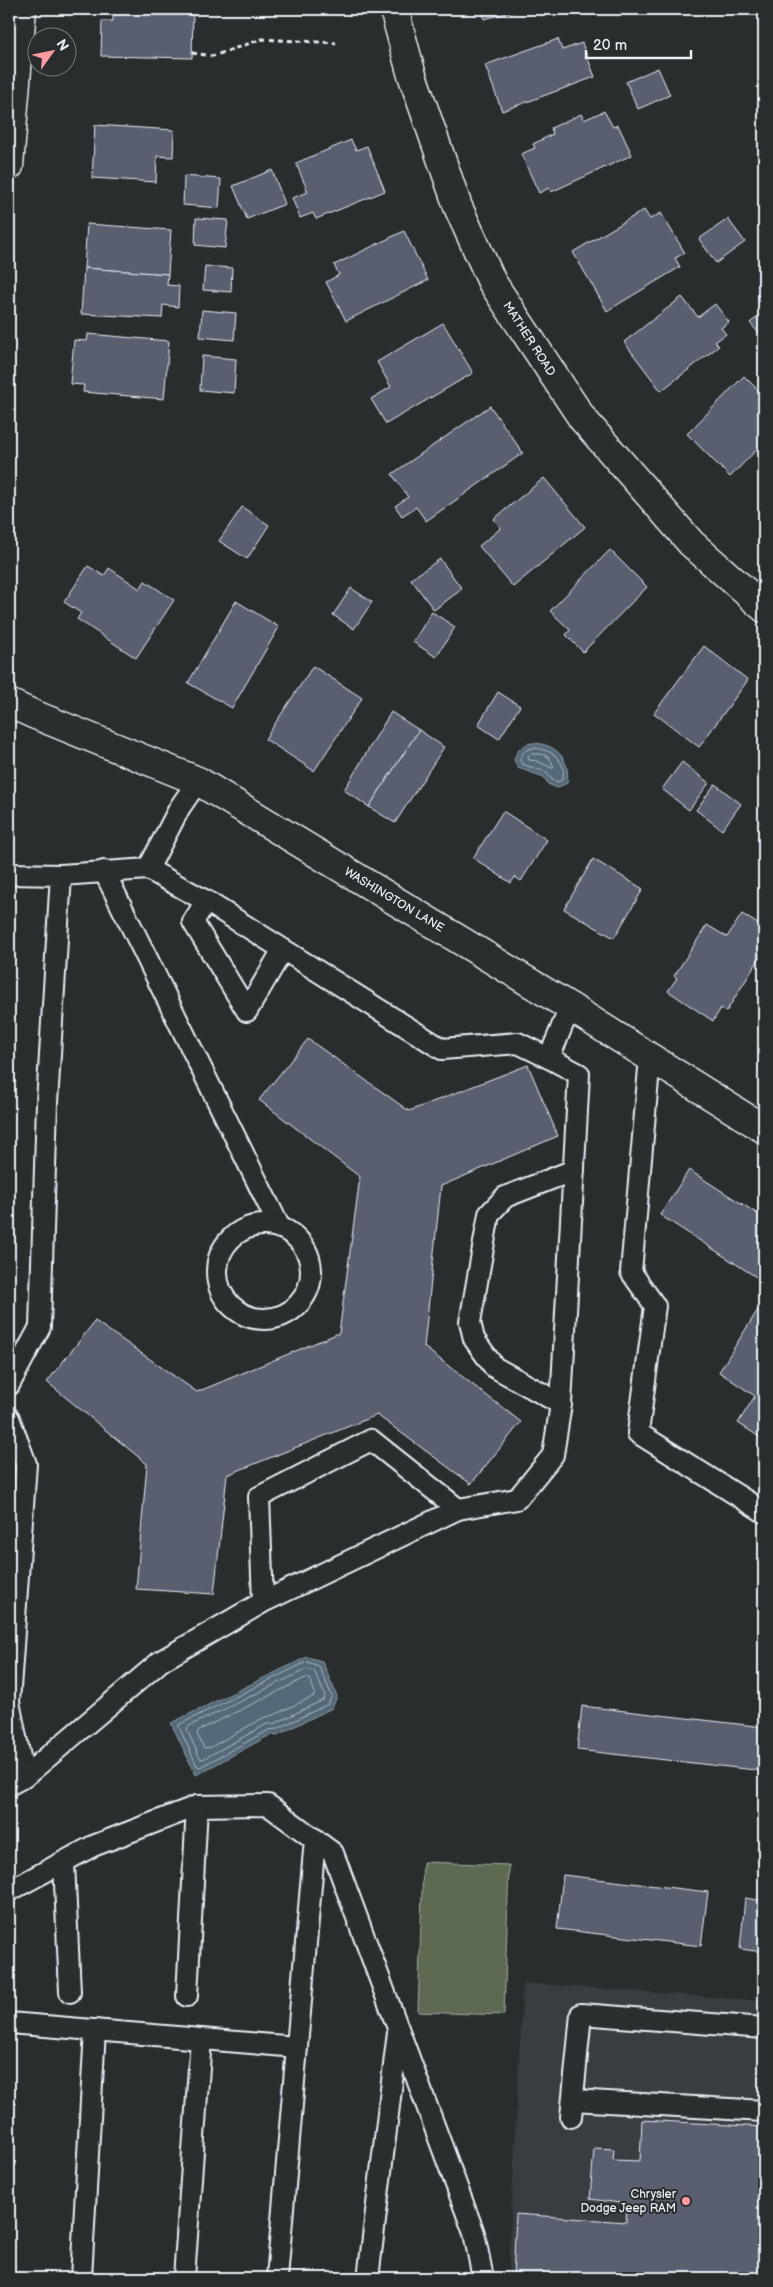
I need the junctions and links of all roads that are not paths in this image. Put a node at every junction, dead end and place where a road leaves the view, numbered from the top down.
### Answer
1 (22, 9) edge
2 (394, 9) edge
3 (11, 113) edge
4 (9, 166) edge
5 (764, 608) edge
6 (9, 703) edge
7 (198, 781) junction
8 (148, 868) junction
9 (104, 871) junction
10 (9, 874) edge
11 (61, 875) junction
12 (206, 901) junction
13 (282, 951) junction
14 (570, 1007) junction
15 (650, 1057) junction
16 (549, 1058) junction
17 (764, 1129) edge
18 (574, 1170) junction
19 (280, 1228) junction
20 (9, 1385) edge
21 (561, 1404) junction
22 (9, 1418) edge
23 (458, 1509) junction
24 (764, 1512) edge
25 (263, 1602) junction
26 (17, 1781) edge
27 (197, 1806) junction
28 (314, 1839) junction
29 (64, 1862) junction
30 (9, 1892) edge
31 (70, 1992) dead end
32 (187, 1996) dead end
33 (9, 2023) edge
34 (764, 2028) edge
35 (398, 2029) junction
36 (95, 2030) junction
37 (201, 2039) junction
38 (297, 2047) junction
39 (764, 2111) edge
40 (81, 2278) edge
41 (184, 2278) edge
42 (277, 2278) edge
43 (368, 2278) edge
44 (483, 2278) edge

1 - 3 street
2 - 5 street, MATHER ROAD
3 - 4 street
6 - 7 street, WASHINGTON LANE
7 - 8 lane
7 - 14 street, WASHINGTON LANE
8 - 9 lane
8 - 12 lane
9 - 11 lane
9 - 19 lane
10 - 11 lane
11 - 20 lane
12 - 13 lane
12 - 13 lane
13 - 16 lane
14 - 15 street, WASHINGTON LANE
14 - 16 lane
15 - 17 street, WASHINGTON LANE
15 - 24 lane
16 - 18 lane
18 - 21 lane
18 - 21 lane
19 - 19 lane
21 - 23 lane
22 - 26 lane
23 - 25 lane
23 - 25 lane
25 - 26 lane
27 - 28 lane
27 - 29 lane
27 - 32 lane
28 - 35 lane
28 - 38 lane
29 - 30 lane
29 - 31 lane
33 - 36 lane
34 - 39 lane
35 - 43 lane
35 - 44 lane
36 - 37 lane
36 - 40 lane
37 - 38 lane
37 - 41 lane
38 - 42 lane

